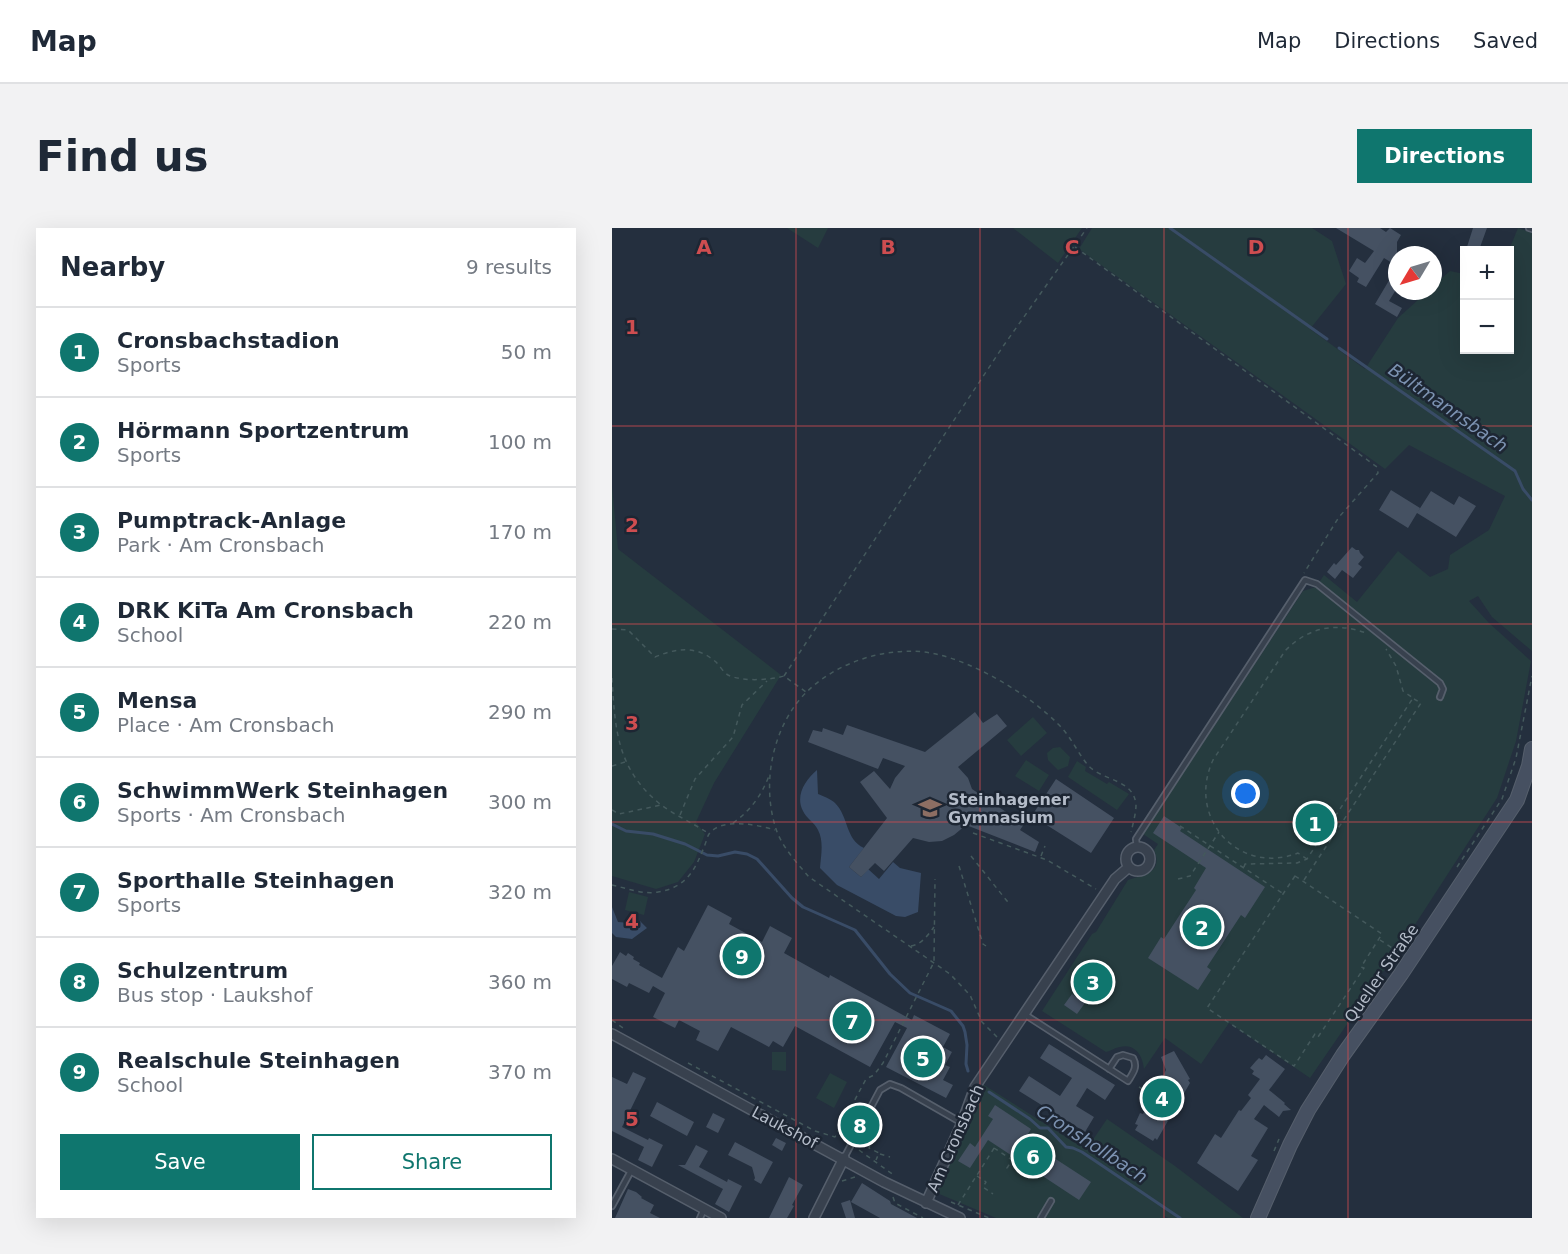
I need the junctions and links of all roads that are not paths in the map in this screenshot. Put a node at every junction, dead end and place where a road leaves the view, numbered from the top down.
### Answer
1 (1440, 697) dead end
2 (1532, 749) edge
3 (1529, 772) edge
4 (1136, 843) junction
5 (1129, 867) junction
6 (1024, 1014) junction
7 (612, 1034) edge
8 (1109, 1069) junction
9 (962, 1123) junction
10 (844, 1158) junction
11 (612, 1159) edge
12 (632, 1170) junction
13 (1051, 1202) dead end
14 (926, 1203) junction
15 (612, 1206) edge
16 (702, 1214) edge
17 (721, 1218) edge
18 (814, 1218) edge
19 (960, 1218) edge
20 (1041, 1218) edge
21 (1258, 1218) edge

1 - 4 lane
2 - 3 main road, Queller Straße
3 - 21 main road, Queller Straße
4 - 5 street
4 - 5 street
5 - 6 street, Am Cronsbach
6 - 8 lane
6 - 9 street, Am Cronsbach
7 - 10 street, Laukshof
8 - 8 lane
9 - 10 lane
9 - 14 street, Am Cronsbach
10 - 14 street, Laukshof
10 - 18 street
11 - 12 street
12 - 15 lane
12 - 16 street
13 - 20 lane
14 - 19 street, Laukshof
16 - 17 street

